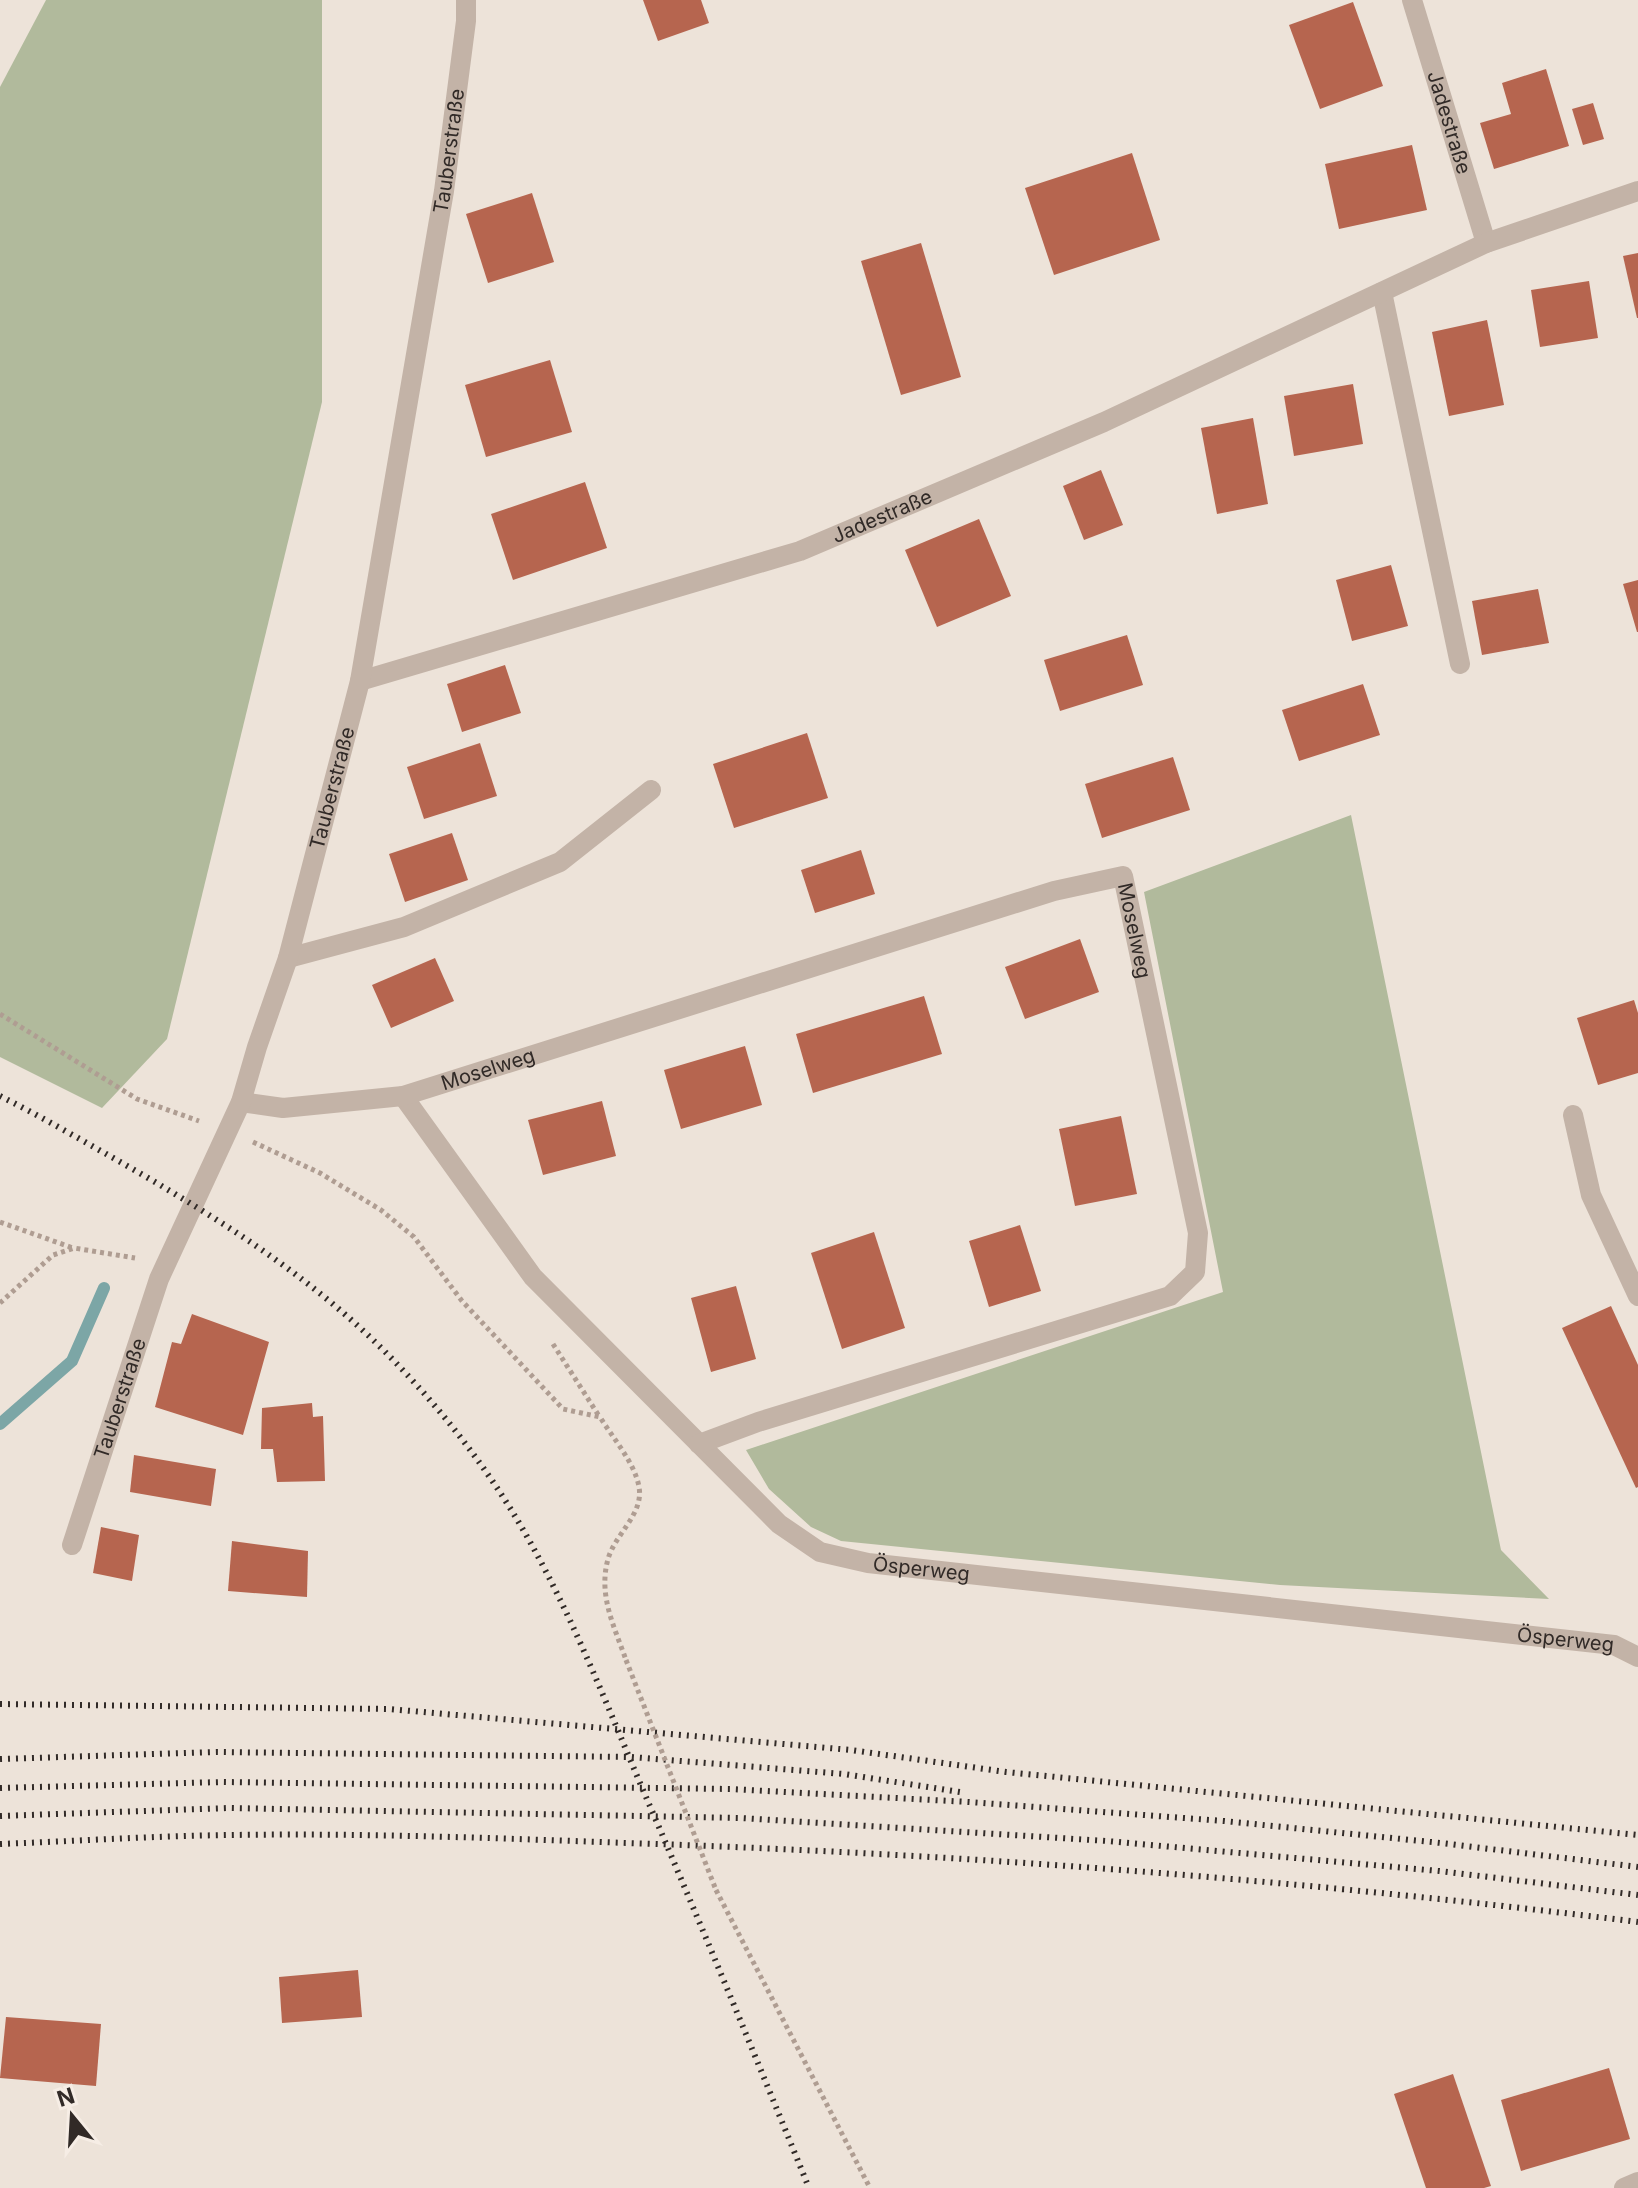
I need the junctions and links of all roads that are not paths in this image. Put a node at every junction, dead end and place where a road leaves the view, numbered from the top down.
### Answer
1 (466, 0) edge
2 (1412, 0) edge
3 (1638, 191) edge
4 (1486, 243) junction
5 (1382, 292) junction
6 (1460, 664) dead end
7 (360, 681) junction
8 (651, 790) dead end
9 (288, 958) junction
10 (403, 1096) junction
11 (241, 1102) junction
12 (1573, 1115) dead end
13 (1638, 1296) edge
14 (699, 1444) junction
15 (72, 1545) dead end
16 (1638, 1657) edge
17 (1638, 2182) edge
18 (1624, 2188) edge

1 - 7 street, Tauberstraße
2 - 4 street, Jadestraße
3 - 4 street, Jadestraße
4 - 5 street, Jadestraße
5 - 6 street
5 - 7 street, Jadestraße
7 - 9 street, Tauberstraße
8 - 9 street
9 - 11 street, Tauberstraße
10 - 11 street, Moselweg
10 - 14 street, Ösperweg
10 - 14 street, Moselweg
11 - 15 street, Tauberstraße
12 - 13 street
14 - 16 street, Ösperweg
17 - 18 street

